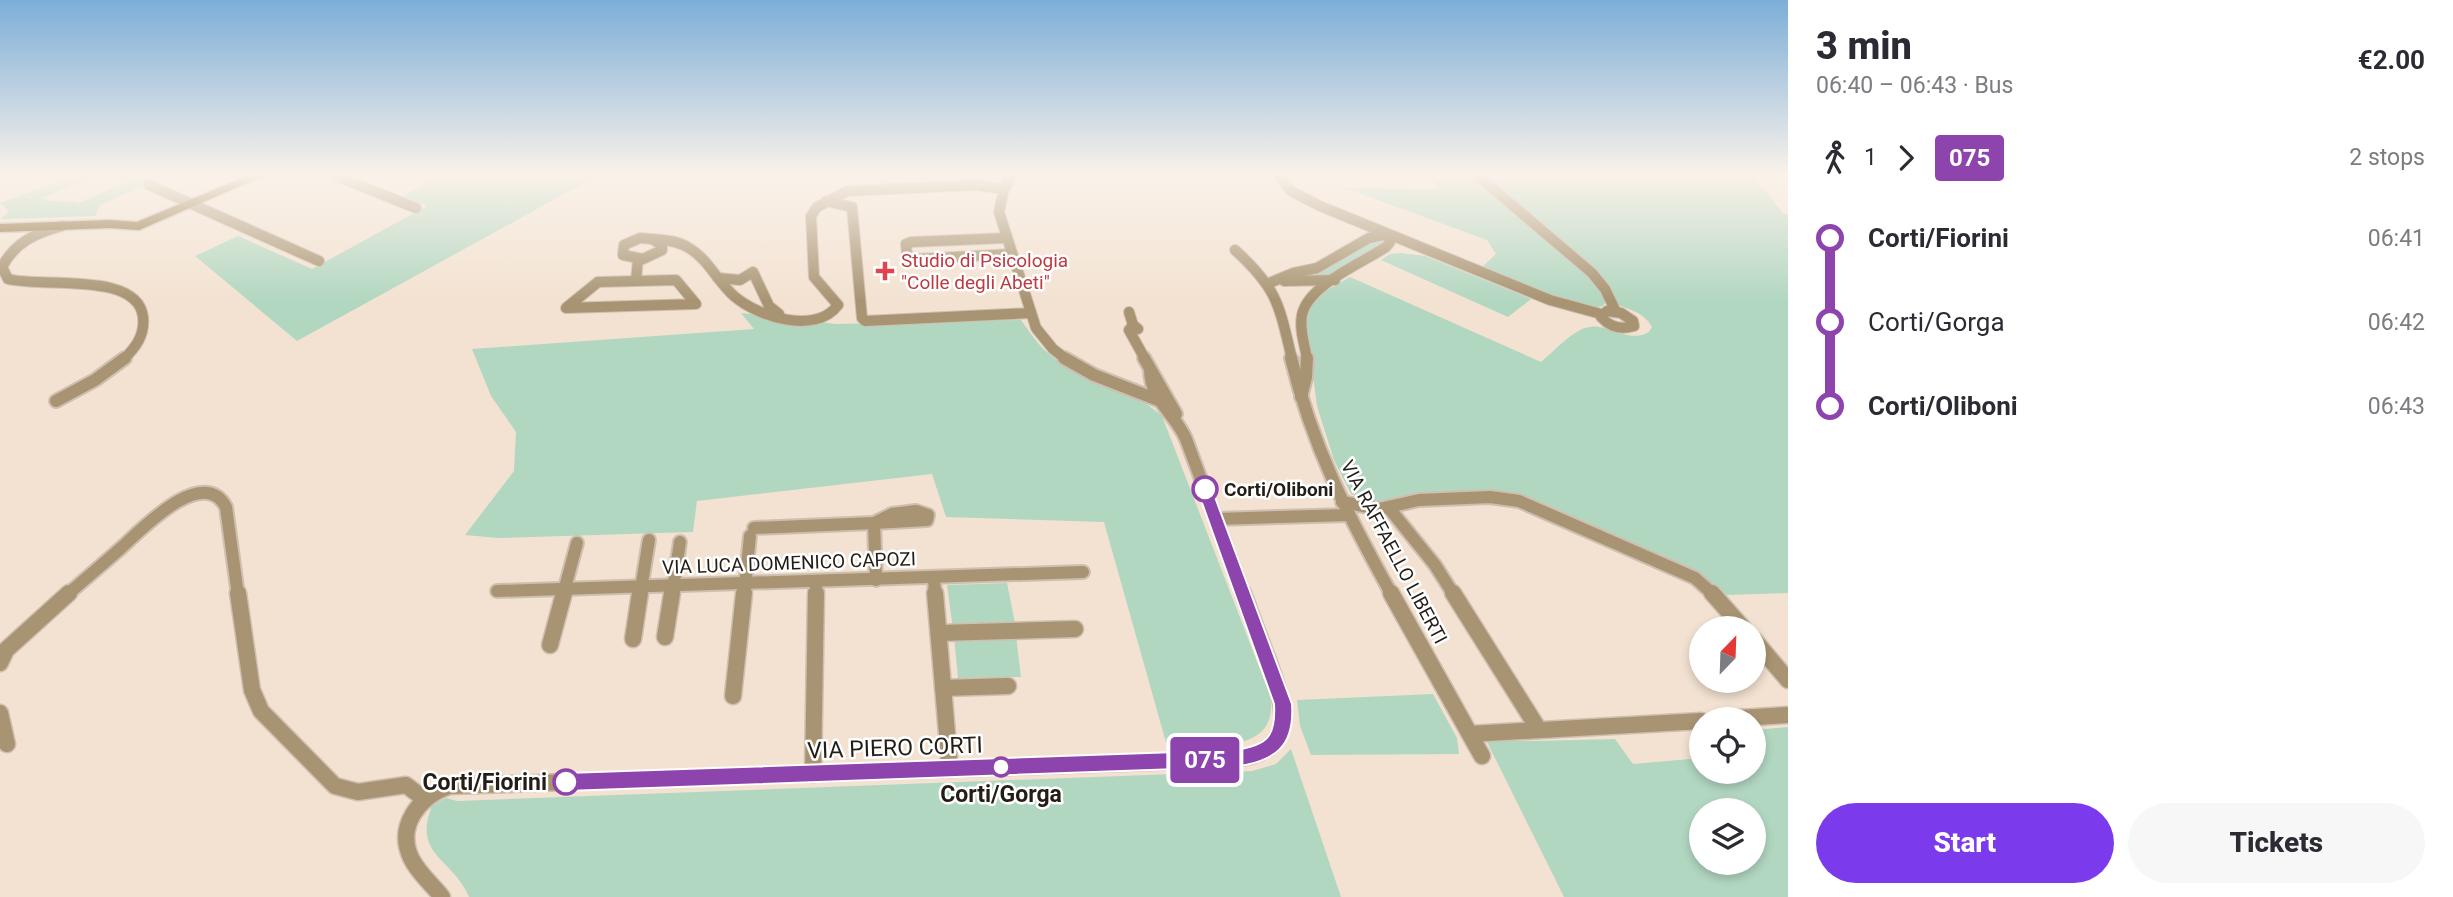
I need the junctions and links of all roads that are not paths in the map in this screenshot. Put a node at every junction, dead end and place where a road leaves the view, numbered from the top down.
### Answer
1 (145, 218) edge
2 (157, 218) edge
3 (222, 218) edge
4 (812, 218) edge
5 (853, 218) edge
6 (1001, 218) edge
7 (1531, 218) edge
8 (1350, 219) joint
9 (0, 226) edge
10 (29, 231) junction
11 (1388, 234) junction
12 (1006, 238) junction
13 (652, 239) junction
14 (1365, 240) junction
15 (1235, 250) dead end
16 (1383, 250) junction
17 (1433, 253) junction
18 (1011, 254) junction
19 (699, 255) junction
20 (655, 256) junction
21 (639, 259) junction
22 (318, 261) dead end
23 (722, 279) junction
24 (1335, 280) junction
25 (635, 281) junction
26 (1267, 284) junction
27 (760, 290) junction
28 (731, 294) junction
29 (1129, 312) dead end
30 (1616, 312) junction
31 (1031, 313) junction
32 (1601, 314) junction
33 (789, 318) junction
34 (1150, 369) junction
35 (1117, 383) junction
36 (1301, 398) junction
37 (1158, 400) junction
38 (56, 401) dead end
39 (1178, 421) junction
40 (1345, 508) junction
41 (1389, 508) junction
42 (1216, 519) junction
43 (649, 540) dead end
44 (680, 542) dead end
45 (577, 543) dead end
46 (1083, 572) dead end
47 (934, 578) junction
48 (876, 580) junction
49 (816, 582) junction
50 (745, 584) junction
51 (673, 586) junction
52 (641, 587) junction
53 (564, 590) junction
54 (497, 591) dead end
55 (1732, 616) edge
56 (1075, 629) dead end
57 (939, 633) junction
58 (665, 637) dead end
59 (633, 639) dead end
60 (550, 645) dead end
61 (1766, 654) edge
62 (0, 663) edge
63 (1788, 680) edge
64 (1007, 686) dead end
65 (943, 688) junction
66 (733, 696) dead end
67 (1788, 715) edge
68 (1766, 716) edge
69 (1689, 721) edge
70 (1539, 730) junction
71 (1471, 734) junction
72 (1482, 756) dead end
73 (950, 769) junction
74 (813, 774) junction
75 (423, 798) junction
76 (442, 897) edge

1 - 9 main road
2 - 10 main road
3 - 22 street
4 - 33 street
5 - 31 street
6 - 12 street
7 - 30 street
8 - 11 street
8 - 14 street
9 - 10 main road
10 - 38 street
11 - 14 street
11 - 16 street
11 - 17 street
12 - 18 street
12 - 18 street
13 - 19 street
13 - 20 street
13 - 21 street
14 - 26 street
15 - 26 street, VIA RAFFAELLO LIBERTI
16 - 17 street
16 - 24 street
17 - 32 street
18 - 31 street
19 - 20 street
19 - 23 street
20 - 21 street
21 - 25 street
23 - 27 street
23 - 27 street
23 - 28 street
24 - 26 street
24 - 36 street
25 - 25 street
26 - 36 street, VIA RAFFAELLO LIBERTI
27 - 28 street
27 - 33 street
28 - 33 street
29 - 34 street, VIA PIERO CORTI
30 - 32 street
30 - 32 street
31 - 35 street
34 - 35 street
34 - 37 street, VIA PIERO CORTI
34 - 39 street, VIA PIERO CORTI
35 - 37 street
36 - 40 street, VIA RAFFAELLO LIBERTI
37 - 39 street, VIA PIERO CORTI
39 - 42 street, VIA PIERO CORTI
40 - 41 street
40 - 42 street
40 - 71 street, VIA RAFFAELLO LIBERTI
41 - 55 street
41 - 70 street
42 - 73 street, VIA PIERO CORTI
43 - 52 street
44 - 51 street
45 - 53 street
46 - 47 street, VIA LUCA DOMENICO CAPOZI
47 - 48 street, VIA LUCA DOMENICO CAPOZI
47 - 57 street
48 - 49 street, VIA LUCA DOMENICO CAPOZI
48 - 50 street
49 - 50 street, VIA LUCA DOMENICO CAPOZI
49 - 74 street
50 - 51 street, VIA LUCA DOMENICO CAPOZI
50 - 66 street
51 - 52 street, VIA LUCA DOMENICO CAPOZI
51 - 58 street
52 - 53 street, VIA LUCA DOMENICO CAPOZI
52 - 59 street
53 - 54 street, VIA LUCA DOMENICO CAPOZI
53 - 60 street
56 - 57 street
57 - 65 street
61 - 63 street
62 - 75 street
64 - 65 street
65 - 73 street
67 - 68 street
69 - 70 street
70 - 71 street
71 - 72 street, VIA RAFFAELLO LIBERTI
73 - 74 street, VIA PIERO CORTI
74 - 75 street, VIA PIERO CORTI
75 - 76 street

